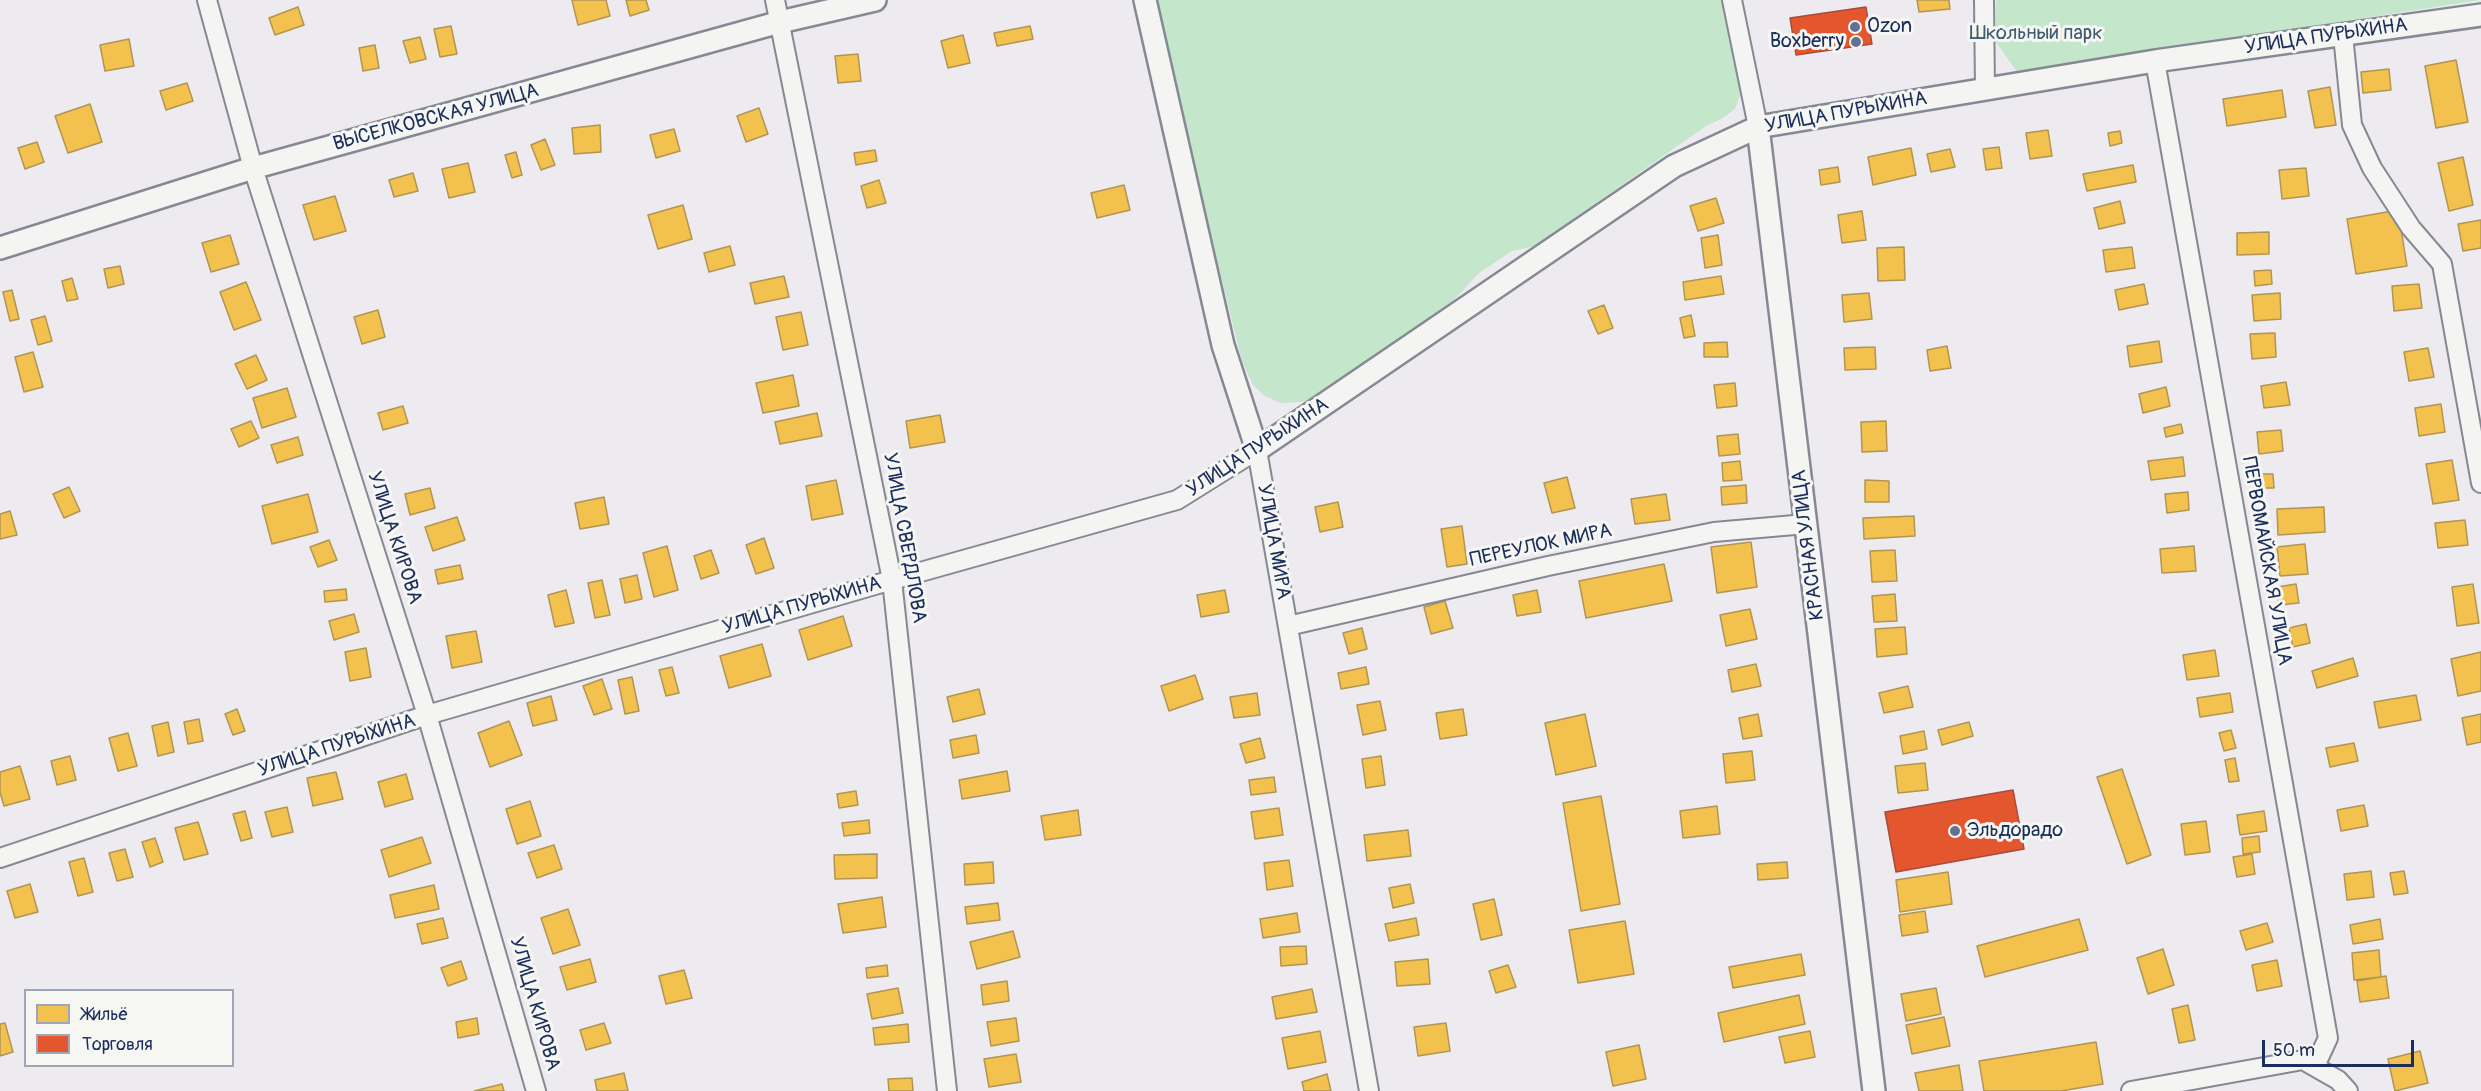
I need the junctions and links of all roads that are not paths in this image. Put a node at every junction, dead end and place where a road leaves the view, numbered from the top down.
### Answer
1 (207, 0) edge
2 (775, 0) edge
3 (875, 0) edge
4 (1732, 0) edge
5 (1984, 0) edge
6 (1142, 4) edge
7 (2481, 15) edge
8 (780, 22) junction
9 (2343, 34) junction
10 (2155, 61) junction
11 (1985, 88) junction
12 (1758, 127) junction
13 (253, 168) junction
14 (0, 248) edge
15 (1257, 450) junction
16 (2481, 483) edge
17 (1806, 524) junction
18 (892, 580) junction
19 (1288, 626) junction
20 (427, 716) junction
21 (0, 858) edge
22 (2314, 1066) junction
23 (536, 1091) edge
24 (947, 1091) edge
25 (1369, 1091) edge
26 (1874, 1091) edge
27 (2131, 1091) edge
28 (2348, 1091) edge

1 - 13 street, УЛИЦА КИРОВА
2 - 8 street, УЛИЦА СВЕРДЛОВА
3 - 8 street, ВЫСЕЛКОВСКАЯ УЛИЦА
4 - 12 street, КРАСНАЯ УЛИЦА
5 - 11 street
6 - 15 street, УЛИЦА МИРА
7 - 9 street, УЛИЦА ПУРЫХИНА
8 - 13 street, ВЫСЕЛКОВСКАЯ УЛИЦА
8 - 18 street, УЛИЦА СВЕРДЛОВА
9 - 10 street, УЛИЦА ПУРЫХИНА
9 - 16 street
10 - 11 street, УЛИЦА ПУРЫХИНА
10 - 22 street, ПЕРВОМАЙСКАЯ УЛИЦА
11 - 12 street, УЛИЦА ПУРЫХИНА
12 - 15 street, УЛИЦА ПУРЫХИНА
12 - 17 street, КРАСНАЯ УЛИЦА
13 - 14 street, ВЫСЕЛКОВСКАЯ УЛИЦА
13 - 20 street, УЛИЦА КИРОВА
15 - 18 street, УЛИЦА ПУРЫХИНА
15 - 19 street, УЛИЦА МИРА
17 - 19 street, ПЕРЕУЛОК МИРА
17 - 26 street, КРАСНАЯ УЛИЦА
18 - 20 street, УЛИЦА ПУРЫХИНА
18 - 24 street, УЛИЦА СВЕРДЛОВА
19 - 25 street, УЛИЦА МИРА
20 - 21 street, УЛИЦА ПУРЫХИНА
20 - 23 street, УЛИЦА КИРОВА
22 - 27 street
22 - 28 street

